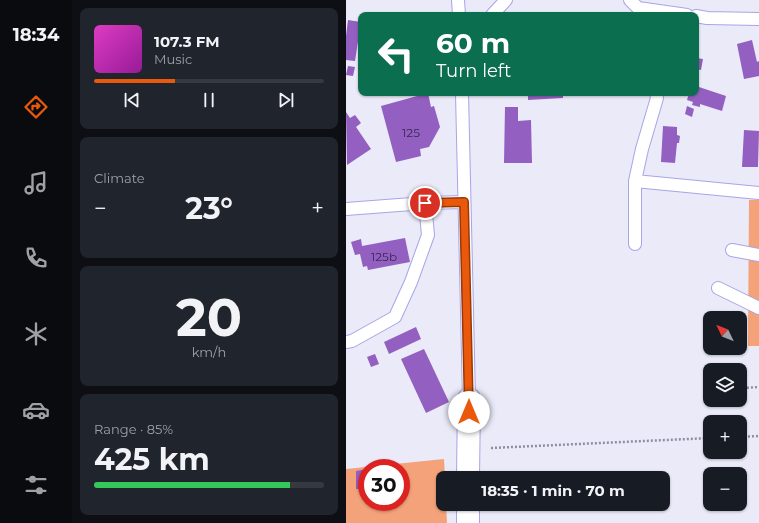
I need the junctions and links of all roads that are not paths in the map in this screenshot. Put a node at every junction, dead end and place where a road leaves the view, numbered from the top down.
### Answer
1 (458, 0) edge
2 (506, 0) edge
3 (636, 8) edge
4 (459, 12) edge
5 (495, 12) edge
6 (665, 12) edge
7 (699, 17) edge
8 (759, 19) edge
9 (462, 96) edge
10 (657, 96) edge
11 (635, 181) junction
12 (759, 193) edge
13 (464, 202) junction
14 (425, 203) junction
15 (346, 209) edge
16 (635, 244) dead end
17 (732, 250) dead end
18 (759, 255) edge
19 (718, 288) dead end
20 (759, 308) edge
21 (346, 342) edge
22 (469, 399) joint
23 (468, 471) edge
24 (468, 511) edge
25 (468, 523) edge

1 - 4 lane
2 - 5 lane
3 - 6 lane
7 - 8 lane
9 - 13 lane
10 - 11 lane
11 - 12 lane
11 - 16 lane
13 - 14 lane
13 - 22 lane
14 - 15 lane
14 - 21 lane
17 - 18 lane
19 - 20 lane
22 - 23 street
24 - 25 street

